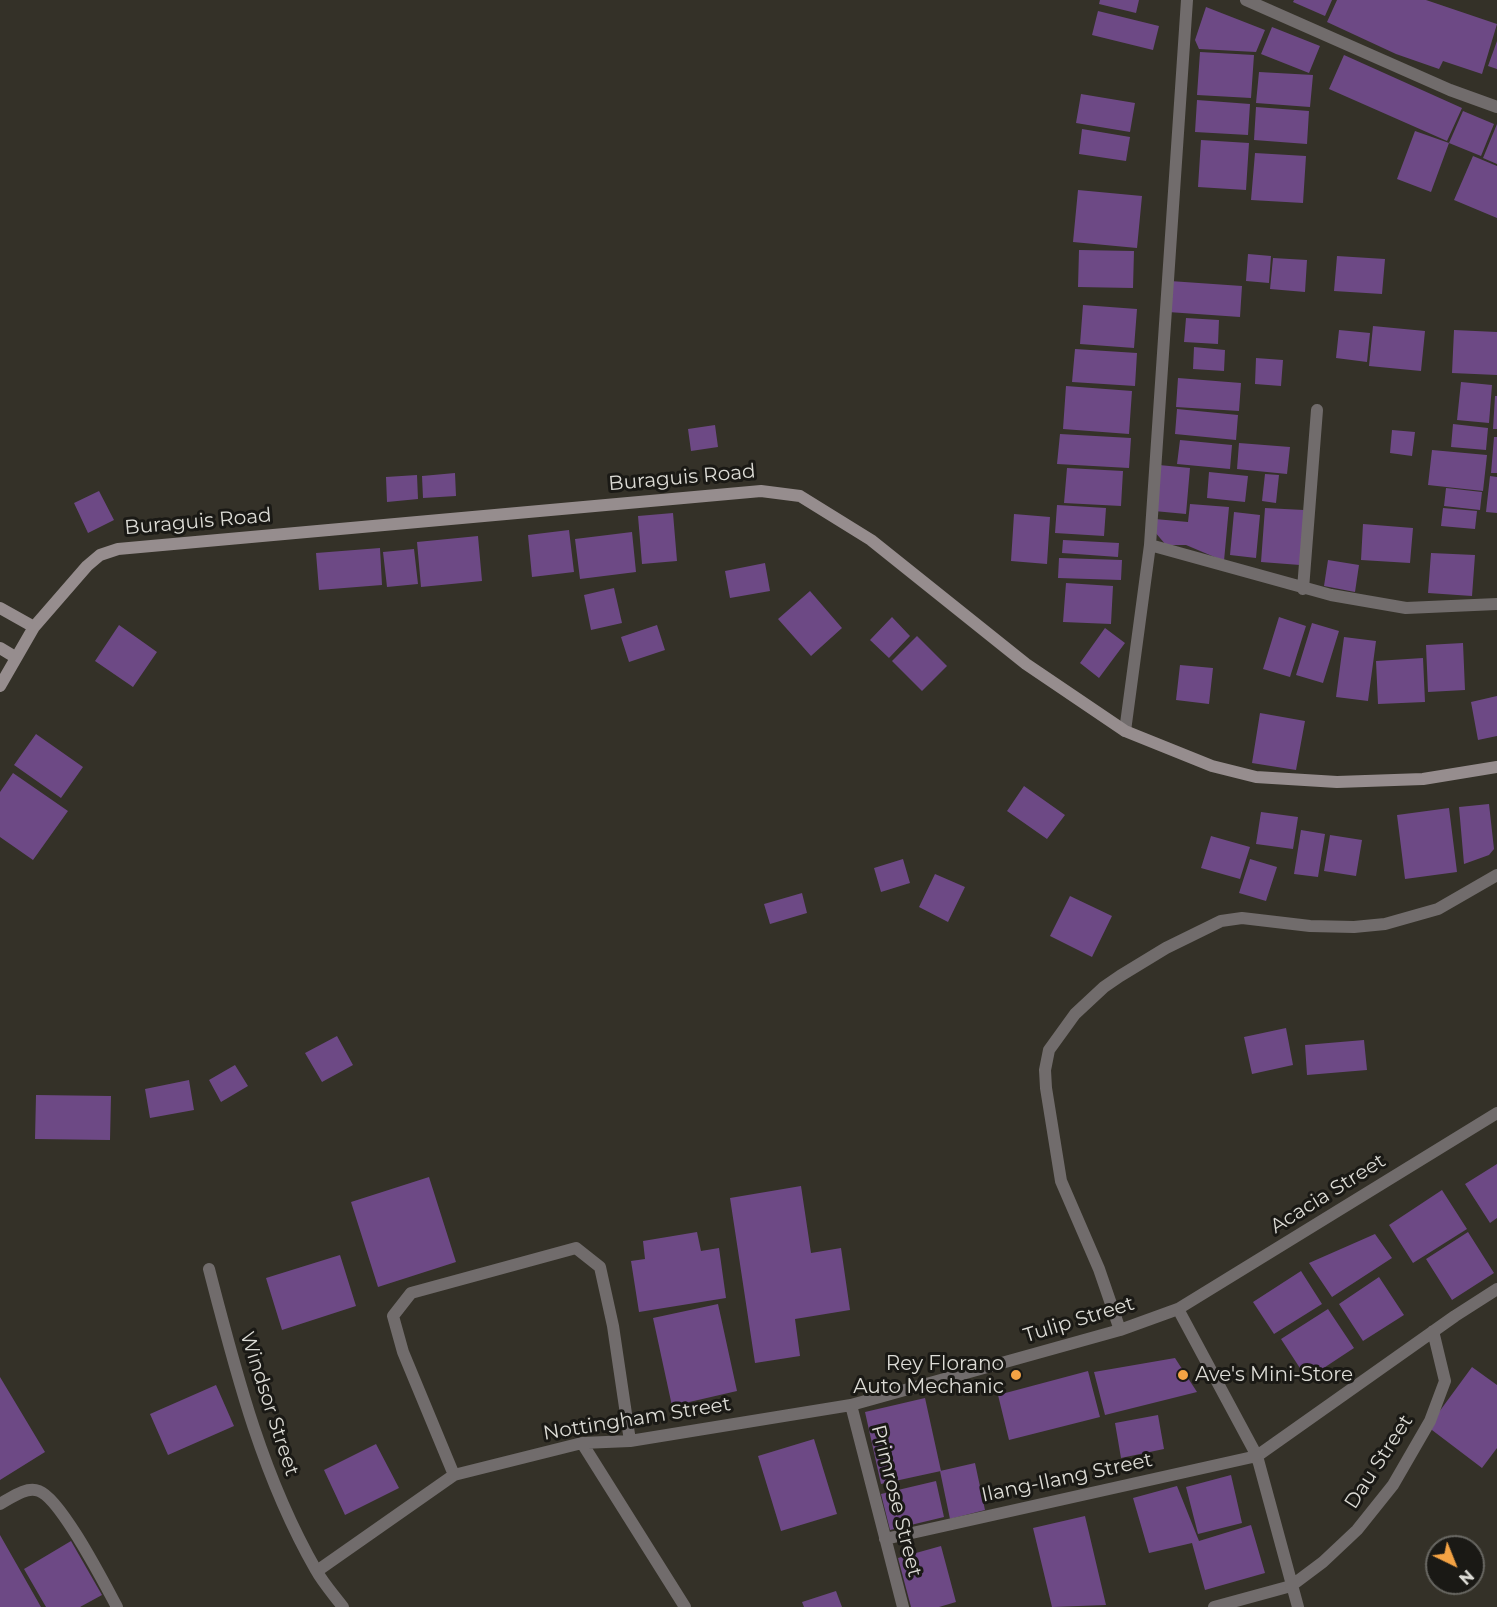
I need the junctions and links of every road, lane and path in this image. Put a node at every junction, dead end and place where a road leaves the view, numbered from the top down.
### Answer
1 (1187, 0) edge
2 (1246, 0) edge
3 (1497, 107) edge
4 (1317, 410) dead end
5 (1150, 545) junction
6 (1303, 589) junction
7 (1497, 604) edge
8 (0, 608) edge
9 (34, 627) junction
10 (0, 648) edge
11 (15, 657) junction
12 (0, 686) edge
13 (1125, 730) junction
14 (1497, 767) edge
15 (1497, 875) edge
16 (1497, 1113) edge
17 (209, 1269) dead end
18 (1497, 1289) edge
19 (1178, 1309) junction
20 (1120, 1330) junction
21 (1433, 1331) junction
22 (851, 1405) junction
23 (630, 1441) junction
24 (582, 1443) junction
25 (1257, 1456) junction
26 (454, 1475) junction
27 (0, 1504) edge
28 (885, 1539) junction
29 (317, 1571) junction
30 (1292, 1586) junction
31 (116, 1607) edge
32 (343, 1607) edge
33 (685, 1607) edge
34 (903, 1607) edge
35 (1214, 1607) edge
36 (1298, 1607) edge

1 - 5 street
2 - 3 street
4 - 6 street
5 - 6 street
5 - 13 street
6 - 7 street
8 - 9 street
9 - 11 street, Buraguis Road
9 - 13 street, Buraguis Road
10 - 11 street
11 - 12 street, Buraguis Road
13 - 14 street, Buraguis Road
15 - 20 street
16 - 19 street, Acacia Street
17 - 29 street, Windsor Street
18 - 21 street
19 - 20 street, Tulip Street
19 - 25 street
20 - 22 street, Tulip Street
21 - 25 street
21 - 30 street, Dau Street
22 - 23 street, Nottingham Street
22 - 28 street, Primrose Street
23 - 24 street, Nottingham Street
23 - 26 street
24 - 26 street, Nottingham Street
24 - 33 street
25 - 28 street, Ilang-Ilang Street
25 - 30 street
26 - 29 street, Nottingham Street
27 - 31 street
28 - 34 street, Primrose Street
29 - 32 street, Windsor Street
30 - 35 street
30 - 36 street

